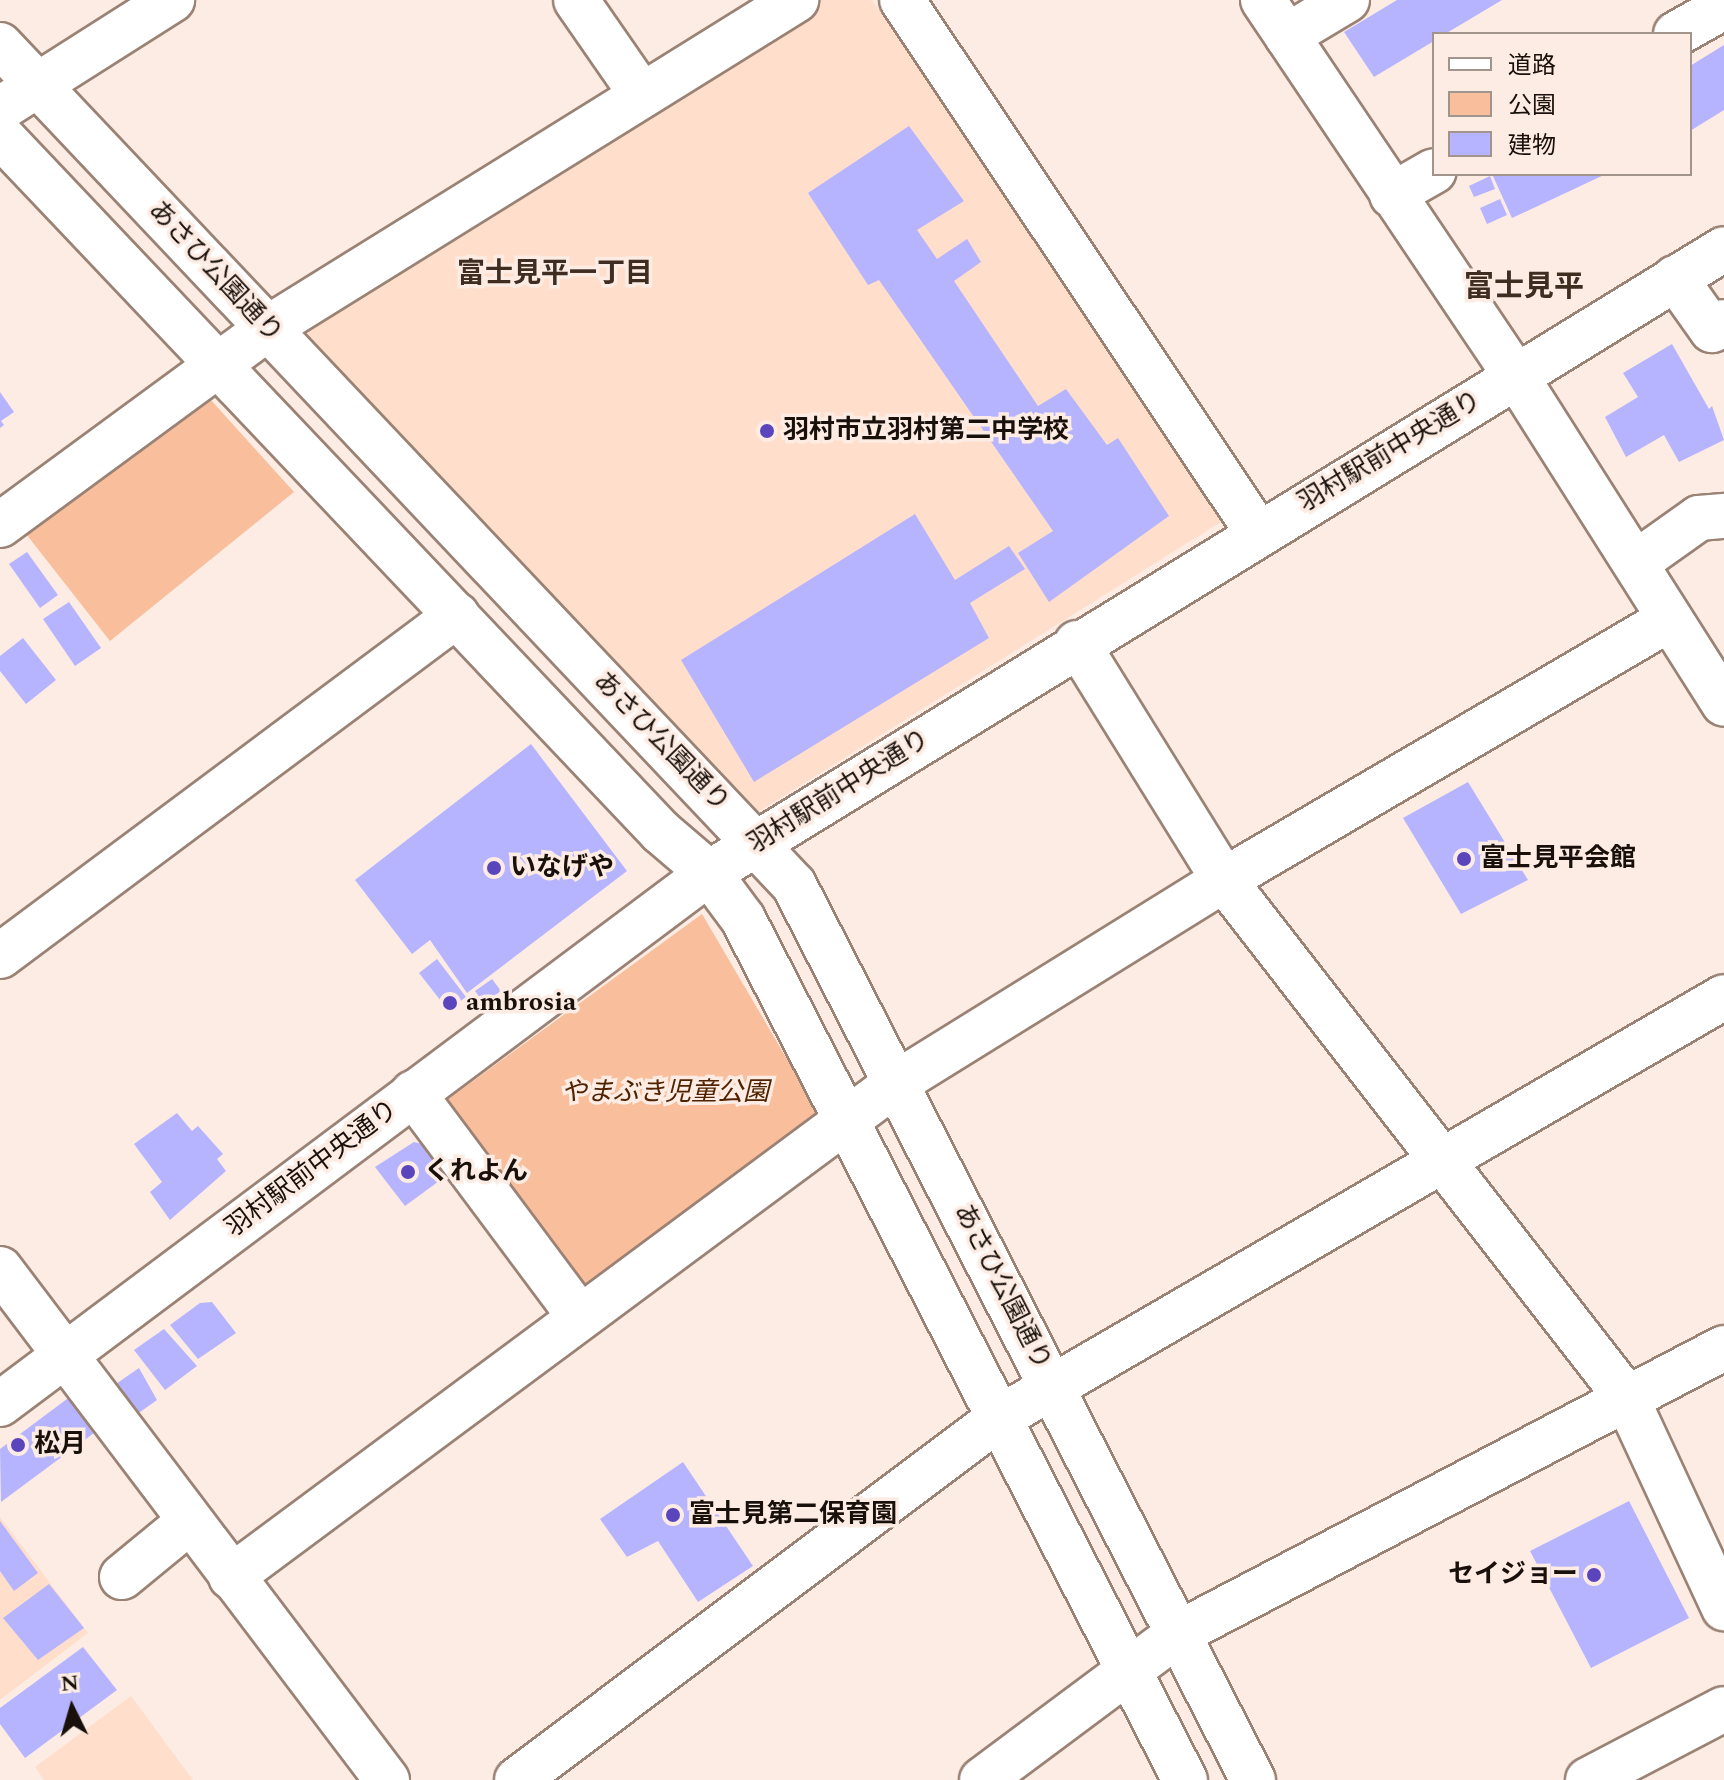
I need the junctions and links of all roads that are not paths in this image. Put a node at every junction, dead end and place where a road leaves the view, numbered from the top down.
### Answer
1 (172, 0) edge
2 (576, 0) edge
3 (796, 0) edge
4 (902, 0) edge
5 (1263, 0) edge
6 (1347, 0) edge
7 (1724, 7) edge
8 (1680, 32) edge
9 (1287, 36) junction
10 (0, 45) edge
11 (39, 86) junction
12 (641, 94) junction
13 (0, 109) edge
14 (0, 135) edge
15 (1432, 172) edge
16 (1392, 195) junction
17 (1724, 249) edge
18 (1675, 278) junction
19 (1724, 322) edge
20 (268, 328) junction
21 (222, 365) junction
22 (1516, 376) junction
23 (1724, 516) edge
24 (0, 525) edge
25 (1258, 533) junction
26 (1637, 562) junction
27 (457, 615) junction
28 (1668, 620) junction
29 (1077, 643) junction
30 (1724, 704) edge
31 (759, 842) junction
32 (709, 873) junction
33 (1224, 880) junction
34 (0, 956) edge
35 (1724, 997) edge
36 (898, 1082) junction
37 (413, 1093) junction
38 (847, 1123) junction
39 (1437, 1160) junction
40 (0, 1269) edge
41 (580, 1317) junction
42 (1724, 1348) edge
43 (65, 1356) junction
44 (1051, 1385) junction
45 (1626, 1397) junction
46 (0, 1404) edge
47 (999, 1418) junction
48 (189, 1522) junction
49 (122, 1577) dead end
50 (231, 1577) junction
51 (1724, 1608) edge
52 (1179, 1633) junction
53 (1128, 1668) junction
54 (1724, 1709) edge
55 (387, 1780) edge
56 (517, 1780) edge
57 (982, 1780) edge
58 (1185, 1780) edge
59 (1253, 1780) edge
60 (1588, 1780) edge

1 - 11 street
2 - 12 street
3 - 12 street
4 - 25 street
5 - 9 street
6 - 9 street
7 - 8 street
9 - 16 street
10 - 11 street, あさひ公園通り
11 - 13 street
11 - 20 street, あさひ公園通り
12 - 20 street
14 - 21 street
15 - 16 street
16 - 22 street
17 - 18 street, 羽村駅前中央通り
18 - 19 street
18 - 22 street, 羽村駅前中央通り
20 - 21 street
20 - 31 street, あさひ公園通り
21 - 24 street
21 - 27 street
22 - 25 street, 羽村駅前中央通り
22 - 26 street
23 - 26 street
25 - 29 street, 羽村駅前中央通り
26 - 28 street
27 - 32 street
27 - 34 street
28 - 30 street
28 - 33 street
29 - 31 street, 羽村駅前中央通り
29 - 33 street
31 - 32 street, 羽村駅前中央通り
31 - 36 street, あさひ公園通り
32 - 37 street, 羽村駅前中央通り
32 - 38 street
33 - 36 street
33 - 39 street
35 - 39 street
36 - 38 street
36 - 44 street, あさひ公園通り
37 - 41 street
37 - 43 street, 羽村駅前中央通り
38 - 41 street
38 - 47 street
39 - 44 street
39 - 45 street
40 - 43 street
41 - 50 street
42 - 45 street
43 - 46 street, 羽村駅前中央通り
43 - 48 street
44 - 47 street
44 - 52 street, あさひ公園通り
45 - 51 street
45 - 52 street
47 - 53 street
47 - 56 street
48 - 49 street
48 - 50 street
50 - 55 street
52 - 53 street
52 - 59 street, あさひ公園通り
53 - 57 street
53 - 58 street
54 - 60 street

